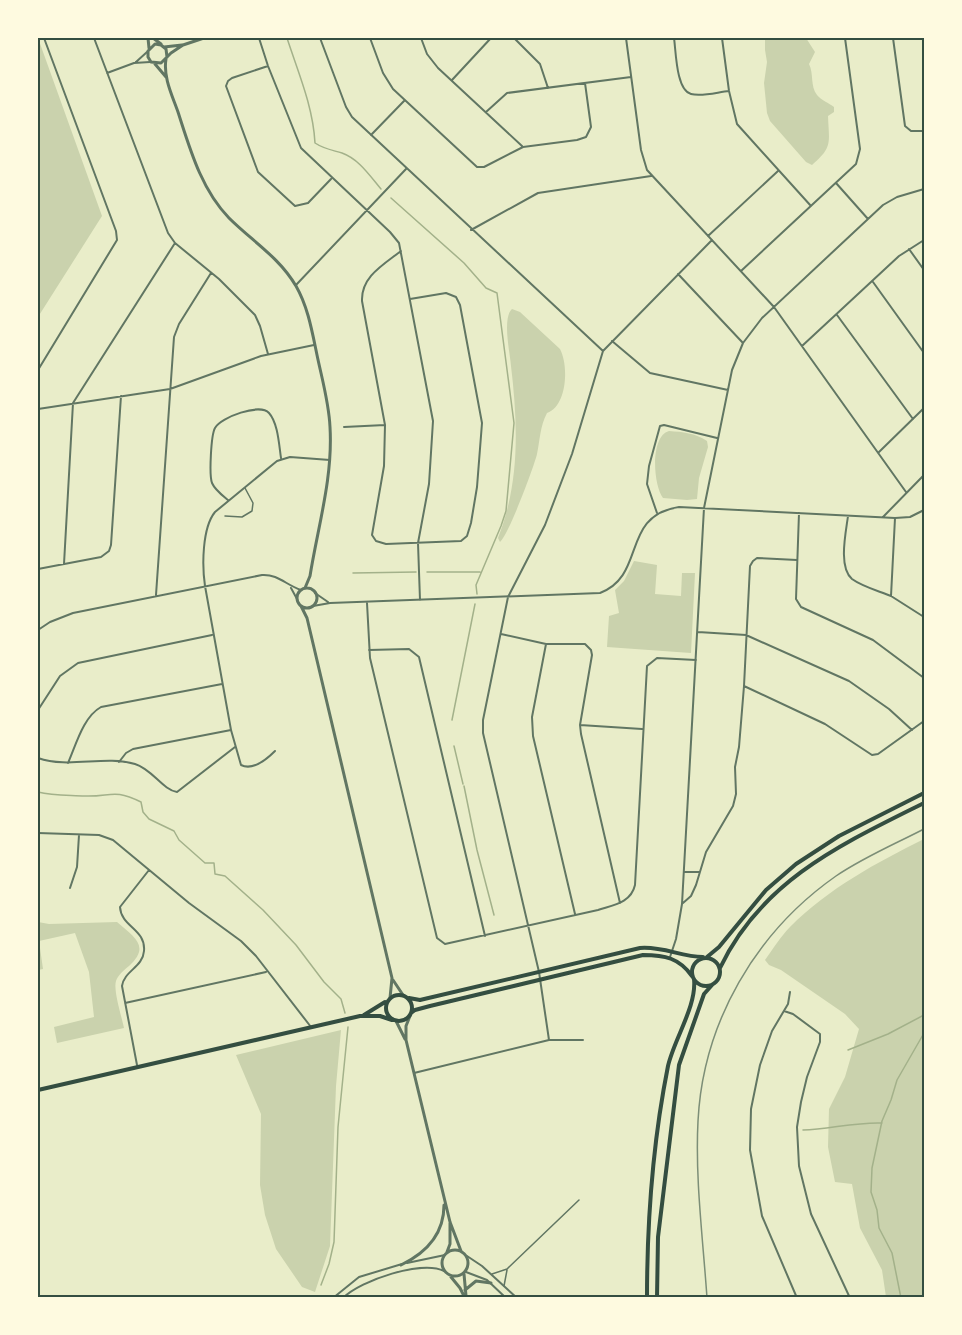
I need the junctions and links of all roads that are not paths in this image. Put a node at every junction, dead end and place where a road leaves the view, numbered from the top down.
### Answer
1 (44, 38) edge
2 (94, 38) edge
3 (151, 38) edge
4 (204, 38) edge
5 (259, 38) edge
6 (320, 38) edge
7 (370, 38) edge
8 (421, 38) edge
9 (491, 38) edge
10 (514, 38) edge
11 (626, 38) edge
12 (674, 38) edge
13 (722, 38) edge
14 (845, 38) edge
15 (893, 38) edge
16 (183, 45) junction
17 (163, 46) junction
18 (149, 50) junction
19 (166, 58) junction
20 (134, 63) junction
21 (153, 63) junction
22 (268, 66) junction
23 (107, 73) junction
24 (631, 77) junction
25 (167, 78) junction
26 (452, 80) junction
27 (585, 83) junction
28 (548, 88) junction
29 (729, 91) junction
30 (404, 101) junction
31 (486, 112) junction
32 (924, 131) edge
33 (371, 135) junction
34 (523, 147) junction
35 (406, 169) junction
36 (778, 171) junction
37 (651, 176) junction
38 (331, 178) junction
39 (836, 183) junction
40 (924, 189) edge
41 (811, 206) junction
42 (367, 212) junction
43 (868, 219) junction
44 (471, 230) junction
45 (708, 236) junction
46 (712, 240) junction
47 (924, 240) edge
48 (175, 243) junction
49 (909, 249) junction
50 (401, 251) junction
51 (924, 270) edge
52 (741, 272) junction
53 (212, 273) junction
54 (678, 274) junction
55 (873, 282) junction
56 (296, 285) junction
57 (410, 298) junction
58 (774, 307) junction
59 (837, 315) junction
60 (612, 341) junction
61 (743, 344) junction
62 (315, 345) junction
63 (802, 346) junction
64 (603, 351) junction
65 (924, 353) edge
66 (268, 354) junction
67 (38, 370) edge
68 (170, 389) junction
69 (728, 390) junction
70 (121, 396) junction
71 (73, 404) junction
72 (924, 408) edge
73 (38, 409) edge
74 (913, 419) junction
75 (385, 425) junction
76 (344, 427) dead end
77 (717, 438) junction
78 (878, 453) junction
79 (282, 458) junction
80 (330, 460) junction
81 (924, 475) edge
82 (244, 488) junction
83 (906, 492) junction
84 (228, 500) junction
85 (704, 508) junction
86 (924, 510) edge
87 (657, 513) junction
88 (799, 513) junction
89 (225, 516) dead end
90 (848, 516) junction
91 (883, 517) junction
92 (894, 518) junction
93 (418, 543) junction
94 (797, 560) junction
95 (64, 564) junction
96 (38, 569) edge
97 (310, 576) junction
98 (290, 585) junction
99 (205, 586) junction
100 (303, 589) junction
101 (314, 591) junction
102 (156, 595) junction
103 (891, 596) junction
104 (508, 597) junction
105 (297, 598) junction
106 (420, 600) junction
107 (330, 603) junction
108 (367, 603) junction
109 (301, 606) junction
110 (312, 606) junction
111 (307, 618) junction
112 (924, 618) edge
113 (38, 630) edge
114 (698, 632) junction
115 (501, 634) junction
116 (212, 635) junction
117 (746, 635) junction
118 (546, 644) junction
119 (369, 650) junction
120 (696, 660) junction
121 (924, 678) edge
122 (222, 683) junction
123 (744, 686) junction
124 (38, 710) edge
125 (924, 721) edge
126 (580, 725) junction
127 (231, 729) junction
128 (642, 729) junction
129 (912, 730) junction
130 (235, 747) junction
131 (275, 751) dead end
132 (38, 758) edge
133 (68, 762) junction
134 (119, 762) junction
135 (924, 793) edge
136 (924, 803) edge
137 (38, 833) edge
138 (79, 835) junction
139 (149, 870) junction
140 (684, 872) junction
141 (700, 872) junction
142 (70, 888) dead end
143 (620, 903) junction
144 (682, 904) junction
145 (575, 914) junction
146 (529, 927) junction
147 (485, 937) junction
148 (672, 951) junction
149 (670, 957) junction
150 (705, 957) junction
151 (720, 968) junction
152 (267, 972) junction
153 (539, 972) junction
154 (392, 978) junction
155 (693, 978) junction
156 (541, 980) junction
157 (712, 985) junction
158 (790, 992) dead end
159 (403, 995) junction
160 (409, 998) junction
161 (388, 999) junction
162 (125, 1003) junction
163 (784, 1011) junction
164 (410, 1015) junction
165 (360, 1016) junction
166 (394, 1020) junction
167 (312, 1027) junction
168 (406, 1040) junction
169 (549, 1040) junction
170 (584, 1040) dead end
171 (138, 1066) junction
172 (414, 1073) junction
173 (38, 1090) edge
174 (444, 1196) junction
175 (579, 1200) dead end
176 (450, 1222) junction
177 (461, 1251) junction
178 (446, 1255) junction
179 (467, 1256) junction
180 (401, 1265) junction
181 (507, 1269) junction
182 (444, 1271) junction
183 (465, 1273) junction
184 (491, 1274) junction
185 (450, 1276) junction
186 (491, 1283) junction
187 (504, 1286) junction
188 (465, 1290) junction
189 (513, 1294) junction
190 (333, 1298) edge
191 (343, 1298) edge
192 (465, 1298) edge
193 (508, 1298) edge
194 (517, 1298) edge
195 (647, 1298) edge
196 (657, 1298) edge
197 (797, 1298) edge
198 (850, 1298) edge

1 - 67 street
2 - 23 street
3 - 17 street
3 - 18 street
4 - 16 street
5 - 22 street
6 - 33 street
7 - 30 street
8 - 26 street
9 - 26 street
10 - 28 street
11 - 24 street
12 - 29 street
13 - 29 street
14 - 39 street
15 - 32 street
16 - 17 street
16 - 19 street
17 - 18 street
17 - 19 street
18 - 20 street
18 - 21 street
19 - 21 street
19 - 25 street
20 - 21 street
20 - 23 street
21 - 25 street
22 - 38 street
22 - 38 street
23 - 48 street
24 - 27 street
24 - 37 street
25 - 56 street
26 - 31 street
27 - 28 street
27 - 34 street
28 - 31 street
29 - 36 street
30 - 33 street
30 - 34 street
31 - 34 street
33 - 35 street
35 - 42 street
35 - 44 street
36 - 41 street
36 - 45 street
37 - 44 street
37 - 45 street
38 - 42 street
39 - 41 street
39 - 43 street
40 - 43 street
41 - 52 street
42 - 50 street
42 - 56 street
43 - 58 street
44 - 64 street
45 - 46 street
46 - 52 street
46 - 54 street
47 - 49 street
48 - 53 street
48 - 71 street
49 - 51 street
49 - 55 street
50 - 57 street
50 - 75 street
52 - 58 street
53 - 66 street
53 - 68 street
54 - 60 street
54 - 61 street
55 - 59 street
55 - 65 street
56 - 62 street
57 - 93 street
57 - 93 street
58 - 61 street
58 - 63 street
59 - 63 street
59 - 74 street
60 - 64 street
60 - 69 street
61 - 69 street
62 - 66 street
62 - 80 street
63 - 78 street
64 - 104 street
66 - 68 street
68 - 70 street
68 - 102 street
69 - 77 street
70 - 71 street
70 - 95 street
71 - 73 street
71 - 95 street
72 - 74 street
74 - 78 street
75 - 76 street
75 - 93 street
77 - 85 street
77 - 87 street
78 - 83 street
79 - 80 street
79 - 82 street
79 - 84 street
80 - 97 street
81 - 83 street
82 - 84 street
82 - 89 lane
83 - 91 street
84 - 99 street
85 - 87 street
85 - 88 street
85 - 114 street
86 - 92 street
87 - 104 street
88 - 90 street
88 - 94 street
90 - 91 street
90 - 103 street
91 - 92 street
92 - 103 street
93 - 106 street
94 - 117 street
94 - 121 street
95 - 96 street
97 - 100 street
97 - 101 street
98 - 99 street
98 - 100 street
98 - 105 street
99 - 102 street
99 - 116 street
100 - 101 street
100 - 105 street
101 - 107 street
101 - 110 street
102 - 113 street
103 - 112 street
104 - 106 street
104 - 115 street
105 - 109 street
106 - 108 street
107 - 108 street
107 - 110 street
108 - 119 street
109 - 110 street
109 - 111 street
110 - 111 street
111 - 154 street
114 - 117 street
114 - 120 street
115 - 118 street
115 - 146 street
116 - 122 street
116 - 124 street
117 - 123 street
117 - 129 street
118 - 126 street
118 - 145 street
119 - 147 street
119 - 147 street
120 - 128 street
120 - 140 street
122 - 127 street
122 - 133 street
123 - 129 street
123 - 141 street
125 - 129 street
126 - 128 street
126 - 143 street
127 - 130 street
127 - 134 street
128 - 143 street
130 - 131 street
130 - 134 street
132 - 133 street
133 - 134 street
135 - 150 main road
136 - 151 main road
137 - 138 street
138 - 139 street
138 - 142 street
139 - 152 street
139 - 162 street
140 - 141 street
140 - 144 street
141 - 144 street
143 - 145 street
144 - 148 street
145 - 146 street
146 - 147 street
146 - 153 street
148 - 149 street
148 - 150 main road
148 - 153 main road
149 - 155 main road
149 - 156 main road
150 - 151 main road
150 - 155 main road
151 - 157 main road
152 - 162 street
152 - 167 street
153 - 156 street
153 - 160 main road
154 - 159 street
154 - 161 street
155 - 157 main road
155 - 195 main road
156 - 164 main road
156 - 169 street
157 - 196 main road
158 - 163 street
159 - 160 main road
159 - 161 main road
160 - 164 main road
161 - 165 main road
161 - 166 main road
162 - 171 street
163 - 197 street
163 - 198 street
164 - 166 main road
164 - 168 street
165 - 166 main road
165 - 167 main road
166 - 168 street
167 - 171 main road
168 - 172 street
169 - 170 street
169 - 172 street
171 - 173 main road
172 - 174 street
174 - 176 street
174 - 180 street
175 - 181 lane
176 - 177 street
176 - 178 street
177 - 178 street
177 - 179 street
178 - 180 street
178 - 182 street
179 - 183 street
179 - 184 street
180 - 190 street
181 - 184 lane
181 - 187 lane
182 - 185 street
182 - 191 street
183 - 185 street
183 - 186 street
183 - 188 street
184 - 187 street
185 - 192 street
186 - 188 street
186 - 193 street
187 - 189 street
188 - 192 street
189 - 193 street
189 - 194 street

